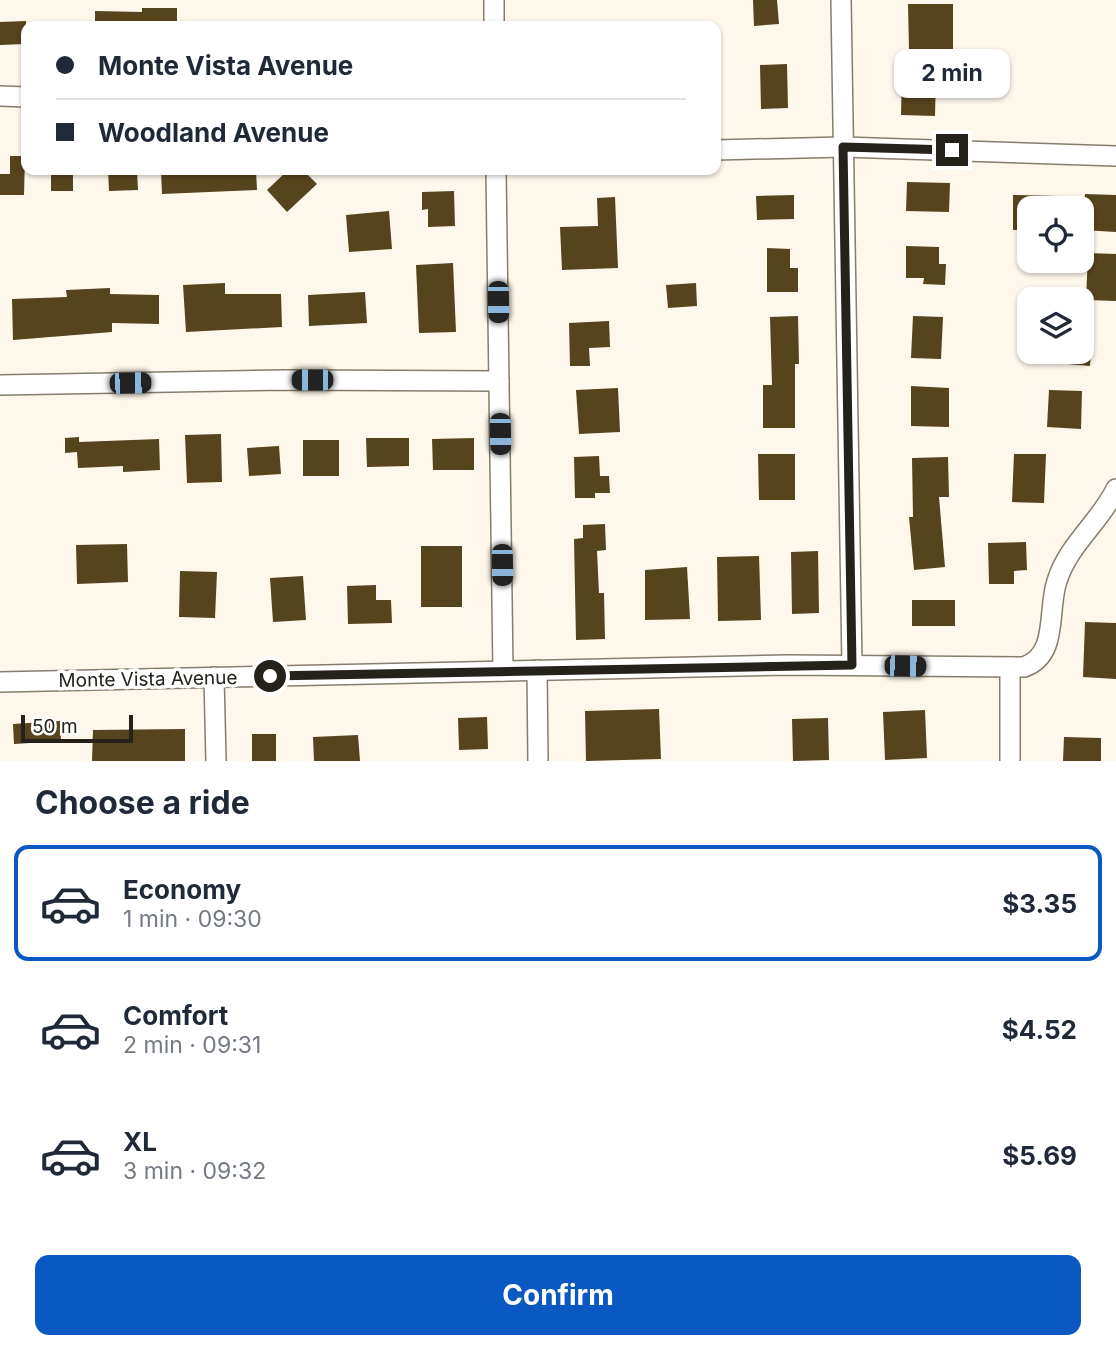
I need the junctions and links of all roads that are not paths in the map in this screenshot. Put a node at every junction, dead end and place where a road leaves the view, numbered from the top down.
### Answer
1 (494, 0) edge
2 (841, 0) edge
3 (494, 21) edge
4 (0, 96) edge
5 (21, 97) edge
6 (843, 147) junction
7 (721, 150) edge
8 (1116, 156) edge
9 (496, 175) edge
10 (499, 381) junction
11 (0, 384) edge
12 (1116, 489) edge
13 (852, 665) junction
14 (1010, 667) junction
15 (537, 670) junction
16 (503, 671) junction
17 (214, 677) junction
18 (0, 682) edge
19 (216, 761) edge
20 (538, 761) edge
21 (1010, 761) edge

1 - 3 street
2 - 6 street
4 - 5 street
6 - 7 street
6 - 8 street
6 - 13 street
9 - 10 street
10 - 11 street
10 - 16 street
12 - 14 street, Monte Vista Avenue
13 - 14 street, Monte Vista Avenue
13 - 15 street, Monte Vista Avenue
14 - 21 street
15 - 16 street, Monte Vista Avenue
15 - 20 street
16 - 17 street, Monte Vista Avenue
17 - 18 street, Monte Vista Avenue
17 - 19 street

